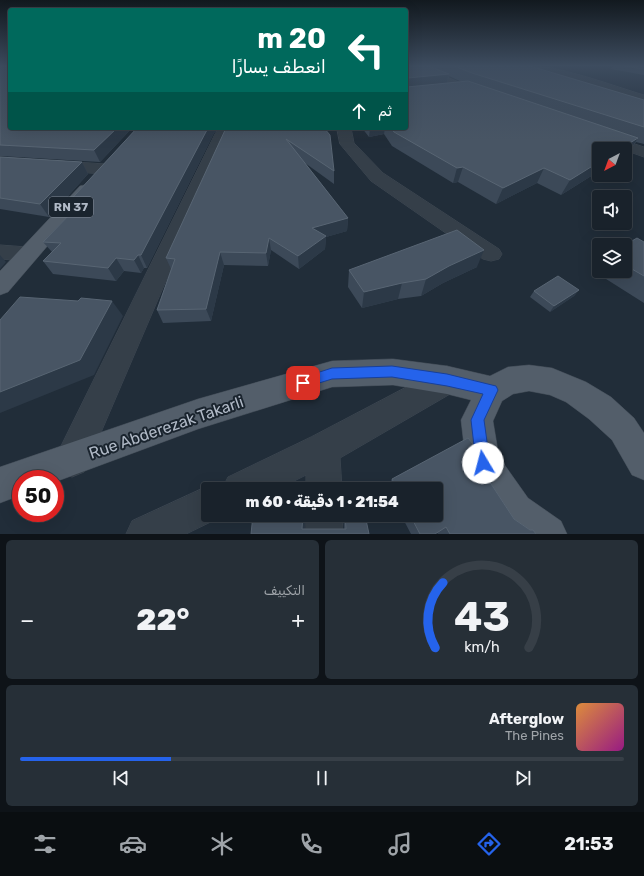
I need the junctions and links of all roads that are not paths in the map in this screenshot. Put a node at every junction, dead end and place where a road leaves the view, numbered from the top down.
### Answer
1 (472, 91) edge
2 (618, 91) edge
3 (494, 99) edge
4 (644, 99) edge
5 (344, 130) edge
6 (592, 133) edge
7 (222, 134) edge
8 (644, 152) edge
9 (0, 162) edge
10 (110, 164) joint
11 (0, 252) edge
12 (27, 254) junction
13 (491, 254) dead end
14 (0, 286) edge
15 (447, 380) junction
16 (492, 390) junction
17 (633, 431) edge
18 (323, 449) junction
19 (72, 460) junction
20 (644, 463) edge
21 (255, 482) edge
22 (324, 482) edge
23 (0, 484) edge
24 (201, 507) edge
25 (324, 522) edge
26 (145, 534) edge
27 (324, 534) edge
28 (548, 534) edge

1 - 3 street
2 - 4 street
5 - 13 street
6 - 8 street
7 - 19 street
9 - 10 street
10 - 12 main road, RN 37
11 - 12 street
12 - 14 main road, RN 37
15 - 16 main road, Rue Abderezak Takarli
15 - 18 street
15 - 19 main road, Rue Abderezak Takarli
16 - 17 main road
16 - 28 main road
17 - 20 main road
18 - 21 street
18 - 22 street
19 - 23 main road, Rue Abderezak Takarli
24 - 26 street
25 - 27 street

